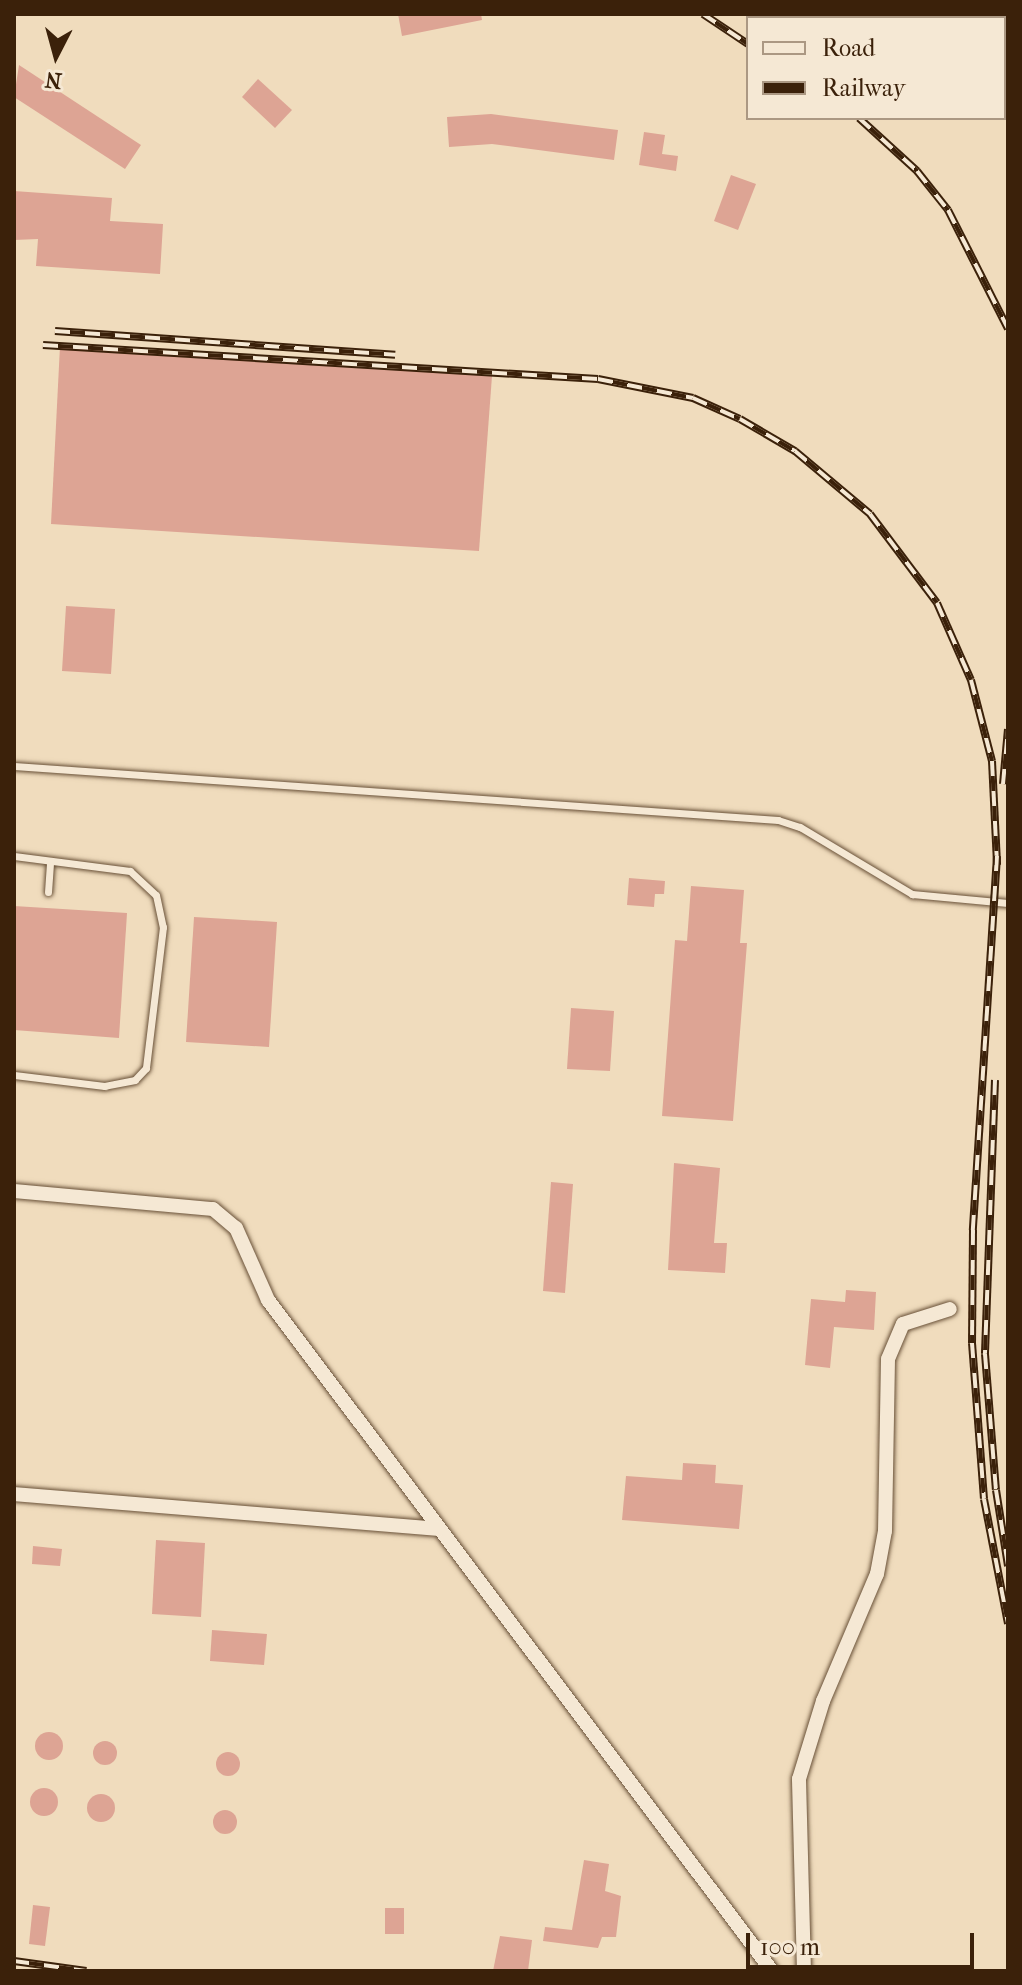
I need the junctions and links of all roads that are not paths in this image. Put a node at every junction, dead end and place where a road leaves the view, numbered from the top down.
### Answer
1 (14, 766) edge
2 (14, 856) edge
3 (50, 861) junction
4 (48, 892) dead end
5 (1008, 903) edge
6 (14, 1075) edge
7 (14, 1191) edge
8 (950, 1309) dead end
9 (14, 1494) edge
10 (439, 1529) junction
11 (772, 1971) edge
12 (804, 1971) edge

1 - 5 lane
2 - 3 lane
3 - 4 lane
3 - 6 lane
7 - 10 street
8 - 12 street
9 - 10 street
10 - 11 street

